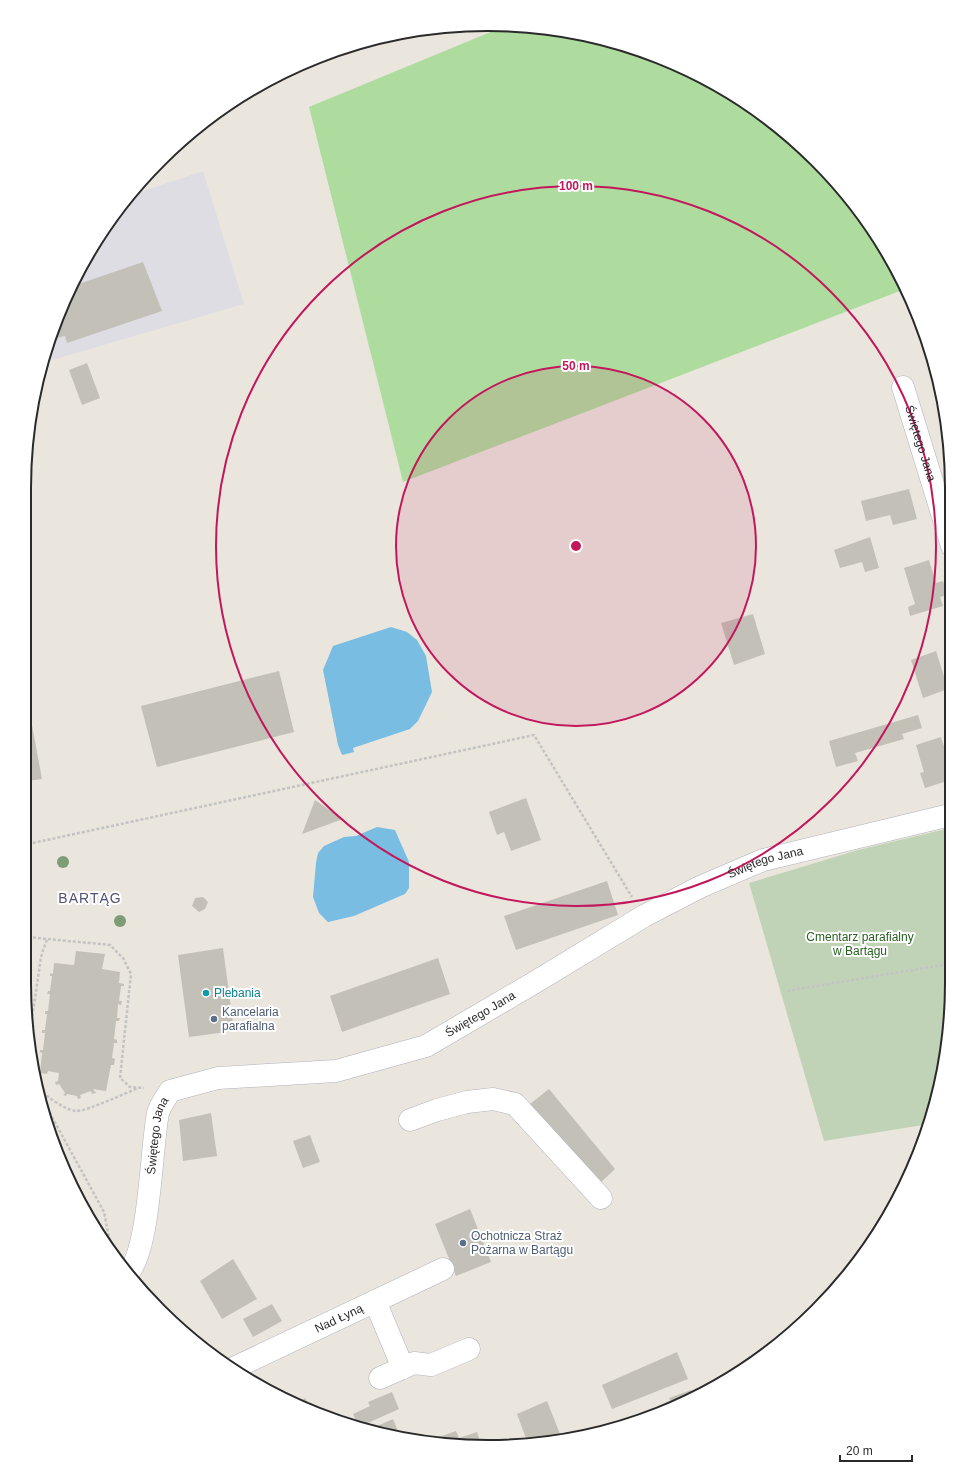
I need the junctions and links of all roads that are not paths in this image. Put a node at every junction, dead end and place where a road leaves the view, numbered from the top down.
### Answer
1 (904, 387) dead end
2 (945, 523) edge
3 (945, 817) edge
4 (410, 1120) dead end
5 (601, 1198) dead end
6 (132, 1269) edge
7 (443, 1269) dead end
8 (375, 1301) junction
9 (469, 1349) dead end
10 (238, 1366) edge
11 (403, 1368) junction
12 (380, 1378) dead end

1 - 2 street, Świętego Jana
3 - 6 street, Świętego Jana
4 - 5 street
7 - 8 street, Nad Łyną
8 - 10 street, Nad Łyną
8 - 11 street
9 - 11 street
11 - 12 street

